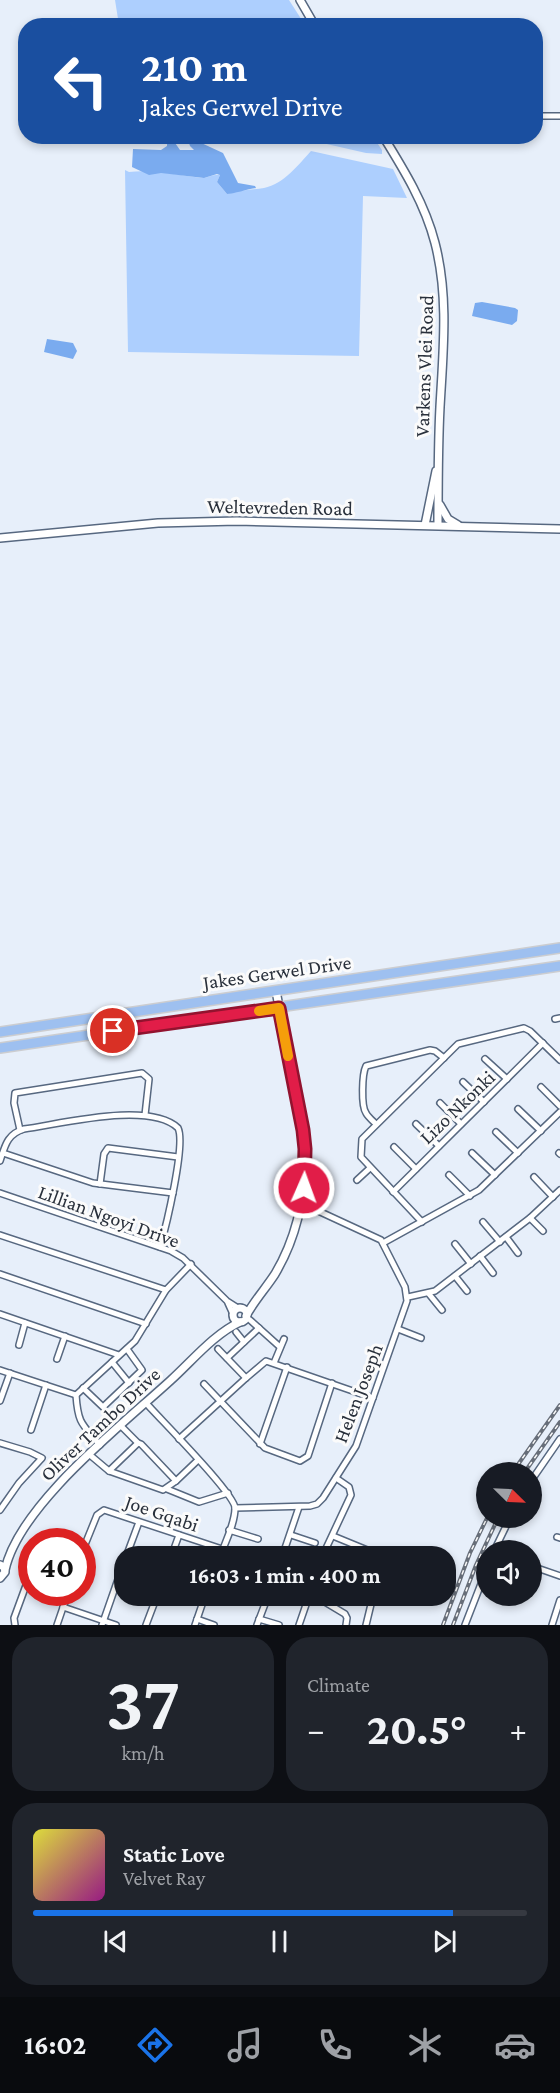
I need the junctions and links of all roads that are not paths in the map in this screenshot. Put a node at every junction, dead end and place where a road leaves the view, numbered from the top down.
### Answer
1 (300, 0) edge
2 (310, 18) edge
3 (543, 116) edge
4 (560, 116) edge
5 (388, 144) edge
6 (437, 466) junction
7 (438, 497) junction
8 (425, 525) junction
9 (438, 525) junction
10 (461, 526) junction
11 (560, 529) edge
12 (0, 538) edge
13 (560, 948) edge
14 (560, 966) edge
15 (276, 991) junction
16 (279, 1008) junction
17 (0, 1032) edge
18 (543, 1043) junction
19 (0, 1048) edge
20 (444, 1058) junction
21 (485, 1059) dead end
22 (560, 1060) edge
23 (507, 1079) junction
24 (463, 1082) dead end
25 (541, 1087) dead end
26 (484, 1102) junction
27 (440, 1103) dead end
28 (560, 1106) edge
29 (518, 1109) dead end
30 (560, 1112) edge
31 (145, 1115) junction
32 (376, 1124) junction
33 (416, 1124) dead end
34 (461, 1124) junction
35 (20, 1130) junction
36 (496, 1131) dead end
37 (541, 1131) junction
38 (438, 1146) junction
39 (394, 1147) dead end
40 (3, 1153) junction
41 (472, 1153) dead end
42 (518, 1153) junction
43 (178, 1157) junction
44 (0, 1161) edge
45 (370, 1168) junction
46 (416, 1169) junction
47 (449, 1175) dead end
48 (495, 1175) junction
49 (534, 1177) dead end
50 (357, 1180) dead end
51 (100, 1184) junction
52 (560, 1190) edge
53 (393, 1192) junction
54 (0, 1193) edge
55 (173, 1193) junction
56 (470, 1196) junction
57 (554, 1196) junction
58 (560, 1202) edge
59 (301, 1203) junction
60 (530, 1218) junction
61 (422, 1222) junction
62 (483, 1222) dead end
63 (543, 1232) dead end
64 (0, 1235) edge
65 (506, 1237) junction
66 (500, 1242) junction
67 (383, 1243) junction
68 (455, 1244) dead end
69 (160, 1247) junction
70 (518, 1253) dead end
71 (480, 1256) junction
72 (190, 1264) junction
73 (471, 1264) junction
74 (493, 1273) dead end
75 (0, 1274) edge
76 (455, 1276) junction
77 (166, 1290) junction
78 (467, 1291) dead end
79 (429, 1294) junction
80 (408, 1297) junction
81 (255, 1301) junction
82 (442, 1310) dead end
83 (236, 1311) junction
84 (0, 1314) edge
85 (246, 1319) junction
86 (25, 1323) junction
87 (146, 1324) junction
88 (259, 1328) junction
89 (398, 1329) junction
90 (226, 1330) junction
91 (236, 1332) dead end
92 (64, 1336) junction
93 (421, 1338) dead end
94 (284, 1339) dead end
95 (244, 1342) junction
96 (19, 1345) dead end
97 (280, 1347) junction
98 (127, 1349) junction
99 (218, 1349) dead end
100 (119, 1355) junction
101 (227, 1358) junction
102 (57, 1359) dead end
103 (112, 1362) junction
104 (274, 1363) junction
105 (287, 1367) junction
106 (0, 1370) edge
107 (10, 1373) junction
108 (246, 1378) junction
109 (129, 1383) junction
110 (332, 1383) junction
111 (204, 1384) dead end
112 (46, 1385) junction
113 (83, 1388) junction
114 (76, 1395) junction
115 (373, 1398) junction
116 (0, 1401) edge
117 (220, 1402) junction
118 (146, 1403) junction
119 (121, 1426) junction
120 (31, 1430) dead end
121 (179, 1439) junction
122 (560, 1439) edge
123 (0, 1443) edge
124 (138, 1443) junction
125 (260, 1444) junction
126 (100, 1445) junction
127 (90, 1455) junction
128 (198, 1460) junction
129 (542, 1465) edge
130 (109, 1471) junction
131 (336, 1478) junction
132 (176, 1481) junction
133 (167, 1489) junction
134 (228, 1492) junction
135 (299, 1507) junction
136 (235, 1508) junction
137 (0, 1510) edge
138 (139, 1521) junction
139 (91, 1528) edge
140 (229, 1530) junction
141 (179, 1535) junction
142 (291, 1535) junction
143 (333, 1536) junction
144 (258, 1539) dead end
145 (315, 1543) dead end
146 (130, 1546) edge
147 (175, 1546) edge
148 (213, 1546) edge
149 (223, 1546) edge
150 (286, 1546) edge
151 (328, 1546) edge
152 (357, 1546) edge
153 (542, 1570) edge
154 (1, 1572) edge
155 (560, 1576) edge
156 (114, 1590) edge
157 (476, 1597) edge
158 (560, 1600) edge
159 (18, 1606) edge
160 (153, 1606) edge
161 (202, 1606) edge
162 (264, 1606) edge
163 (306, 1606) edge
164 (330, 1606) edge
165 (371, 1606) edge
166 (63, 1607) joint
167 (196, 1622) edge
168 (258, 1622) edge
169 (102, 1623) edge
170 (15, 1625) edge
171 (57, 1625) edge
172 (116, 1625) edge
173 (146, 1625) edge
174 (214, 1625) edge
175 (279, 1625) edge
176 (299, 1625) edge
177 (346, 1625) edge
178 (366, 1625) edge
179 (465, 1625) edge
180 (552, 1625) edge

1 - 2 street
3 - 4 street
5 - 6 street, Varkens Vlei Road
6 - 7 street, Varkens Vlei Road
6 - 8 street, Varkens Vlei Road
7 - 9 street, Varkens Vlei Road
7 - 10 street
8 - 9 street, Weltevreden Road
8 - 12 street, Weltevreden Road
9 - 10 street, Weltevreden Road
10 - 11 street, Weltevreden Road
13 - 15 highway, Jakes Gerwel Drive
14 - 16 highway, Jakes Gerwel Drive
15 - 16 street, Oliver Tambo Drive
15 - 17 highway, Jakes Gerwel Drive
16 - 19 highway, Jakes Gerwel Drive
16 - 59 street, Oliver Tambo Drive
18 - 20 street
18 - 22 street
18 - 23 street, Lizo Nkonki
20 - 32 street
20 - 32 street
21 - 23 street
23 - 26 street, Lizo Nkonki
24 - 26 street
25 - 28 street
26 - 34 street, Lizo Nkonki
27 - 34 street
29 - 37 street
30 - 37 street
31 - 35 street
31 - 35 street
31 - 43 street
32 - 45 street
33 - 38 street
34 - 38 street, Lizo Nkonki
35 - 40 street
36 - 42 street
37 - 42 street
38 - 46 street, Lizo Nkonki
39 - 46 street
40 - 44 street
40 - 51 street
41 - 48 street
42 - 48 street
43 - 51 street
43 - 55 street
45 - 50 street
45 - 53 street
46 - 53 street, Lizo Nkonki
47 - 56 street
48 - 56 street
49 - 57 street
51 - 55 street
52 - 57 street
53 - 61 street
54 - 69 street, Lillian Ngoyi Drive
55 - 69 street
56 - 61 street
57 - 58 street
57 - 60 street
59 - 67 street
59 - 81 street, Oliver Tambo Drive
60 - 63 street
60 - 65 street
61 - 67 street
62 - 66 street
64 - 77 street
65 - 66 street
65 - 70 street
66 - 71 street
67 - 80 street
68 - 73 street
69 - 72 street, Lillian Ngoyi Drive
71 - 73 street
71 - 74 street
72 - 77 street
72 - 83 street, Lillian Ngoyi Drive
73 - 76 street
75 - 87 street
76 - 78 street
76 - 79 street
77 - 87 street
79 - 80 street
79 - 82 street
80 - 89 street, Helen Joseph
81 - 83 street, Oliver Tambo Drive
81 - 85 street, Oliver Tambo Drive
83 - 85 street
83 - 85 street
83 - 90 street, Oliver Tambo Drive
84 - 86 street
85 - 88 street
85 - 90 street, Oliver Tambo Drive
86 - 92 street
86 - 96 street
87 - 98 street
88 - 95 street
88 - 97 street
89 - 93 street
89 - 115 street, Helen Joseph
90 - 118 street, Oliver Tambo Drive
91 - 95 street
92 - 100 street
92 - 102 street
94 - 97 street
95 - 101 street
97 - 104 street
98 - 100 street
98 - 109 street
99 - 101 street
100 - 103 street
101 - 108 street
103 - 109 street
103 - 113 street
104 - 105 street
104 - 108 street
105 - 110 street
105 - 125 street
106 - 107 street
107 - 112 street
107 - 116 street
108 - 117 street
109 - 113 street
110 - 115 street
110 - 125 street
111 - 117 street
112 - 114 street
112 - 120 street
113 - 114 street
114 - 126 street
115 - 131 street, Helen Joseph
117 - 121 street
117 - 125 street
118 - 119 street, Oliver Tambo Drive
118 - 121 street
119 - 124 street
119 - 126 street, Oliver Tambo Drive
121 - 128 street
122 - 129 street
123 - 137 street
124 - 130 street
124 - 132 street
126 - 127 street, Oliver Tambo Drive
127 - 130 street
127 - 154 street, Oliver Tambo Drive
128 - 132 street
128 - 134 street
130 - 133 street
131 - 135 street, Helen Joseph
131 - 143 street
132 - 133 street
133 - 134 street
134 - 136 street
135 - 136 street, Helen Joseph
135 - 142 street
136 - 140 street
138 - 139 street, Joe Gqabi
138 - 141 street, Joe Gqabi
138 - 146 street
140 - 144 street
140 - 149 street
141 - 147 street
141 - 148 street, Joe Gqabi
142 - 145 street
142 - 150 street
143 - 151 street
143 - 152 street
153 - 155 street
156 - 169 street
157 - 179 street
158 - 180 street
159 - 170 street
160 - 173 street
161 - 167 street
162 - 168 street
163 - 176 street
164 - 177 street
165 - 178 street
166 - 169 street
166 - 171 street
167 - 174 street
168 - 175 street
169 - 172 street

